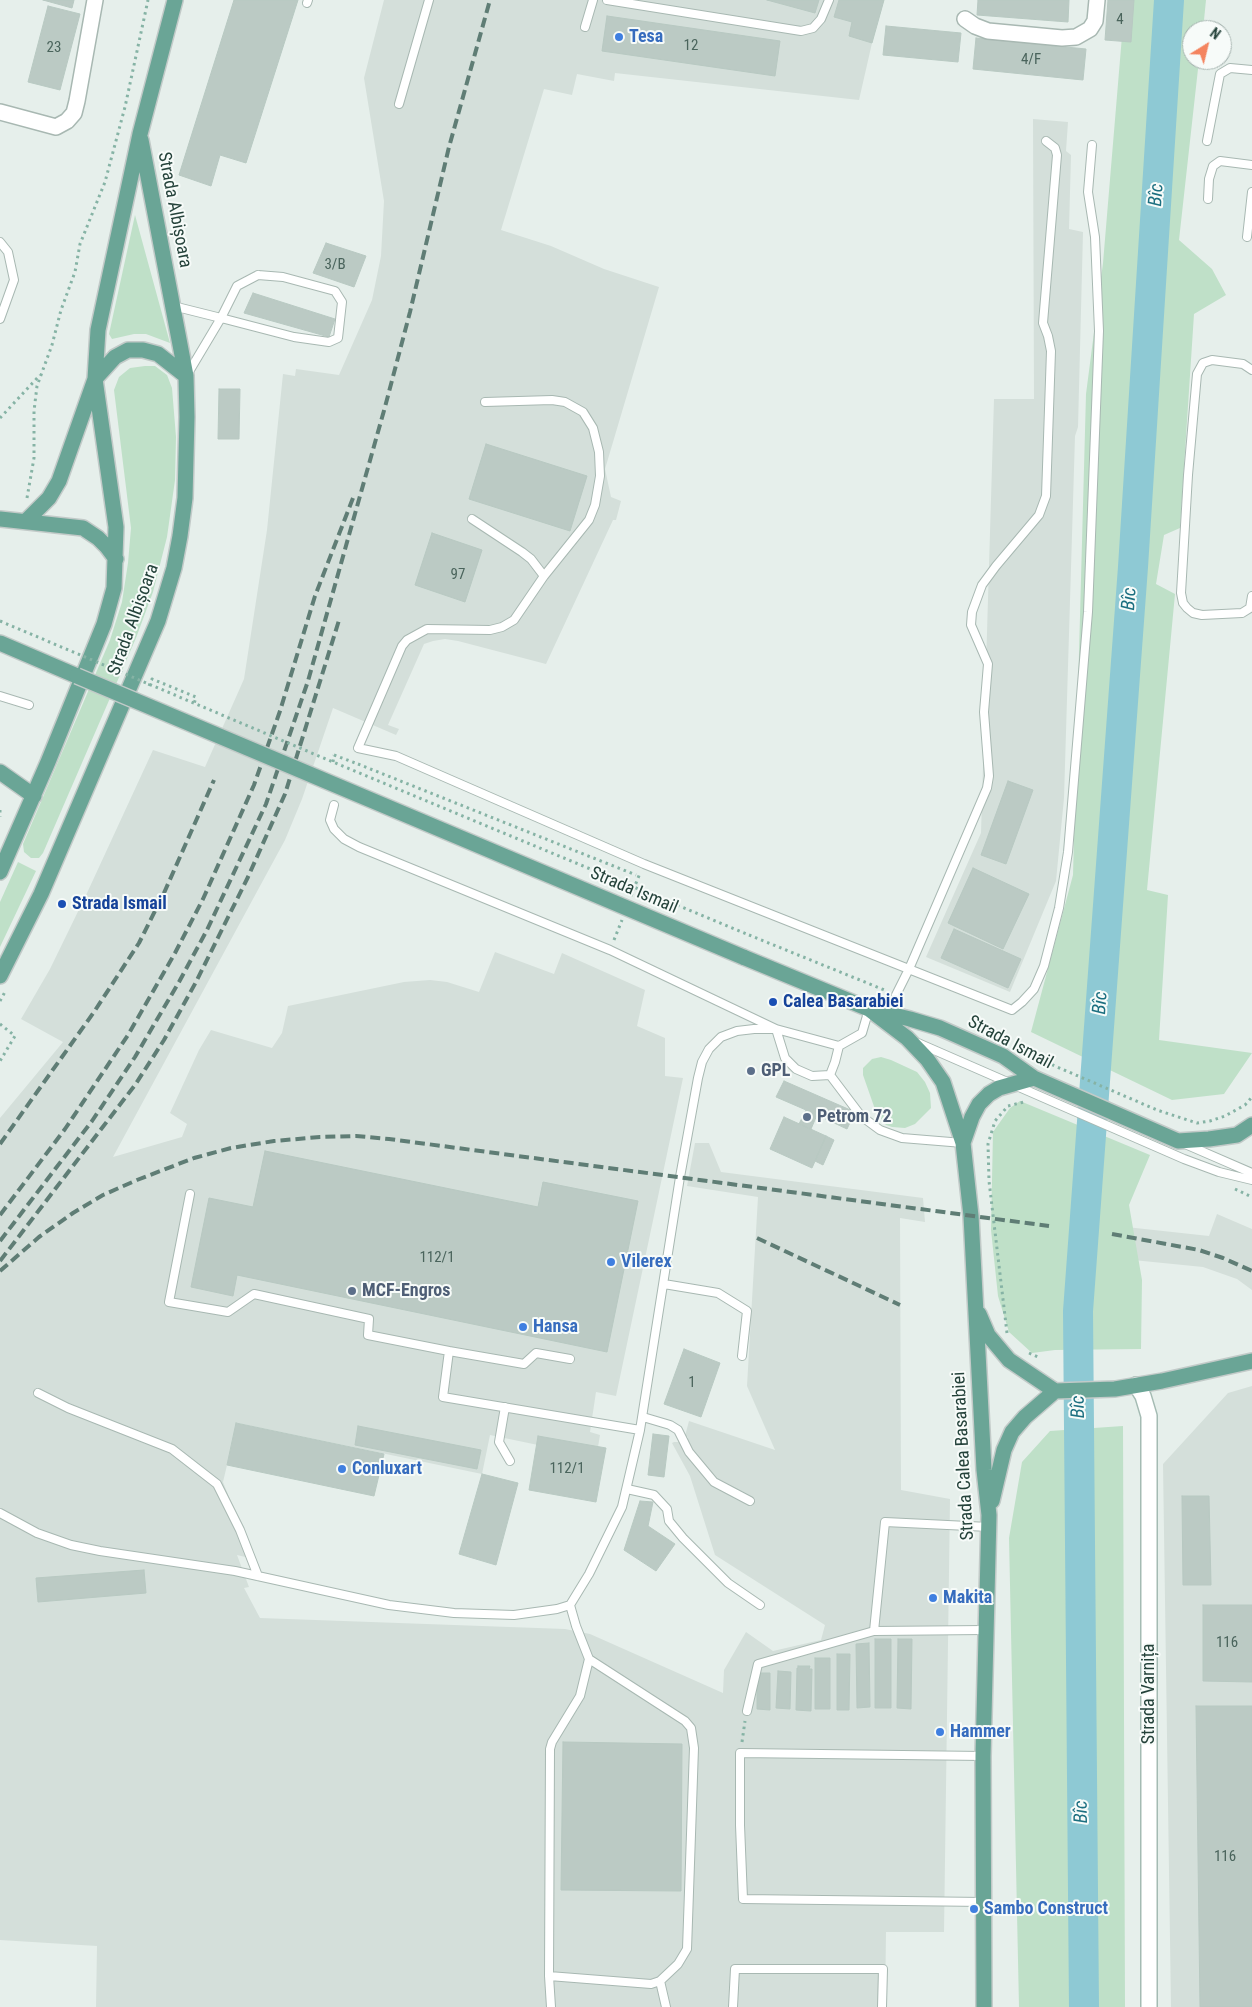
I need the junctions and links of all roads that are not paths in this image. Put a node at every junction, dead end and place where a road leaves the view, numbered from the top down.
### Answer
1 (94, 0) edge
2 (175, 0) edge
3 (429, 0) edge
4 (593, 0) edge
5 (607, 0) edge
6 (829, 0) edge
7 (1097, 0) edge
8 (965, 19) dead end
9 (585, 28) dead end
10 (1252, 70) edge
11 (399, 104) dead end
12 (0, 112) edge
13 (140, 134) junction
14 (1046, 141) dead end
15 (1207, 141) dead end
16 (1092, 145) dead end
17 (1252, 166) edge
18 (1252, 192) edge
19 (1208, 200) dead end
20 (1247, 236) dead end
21 (0, 242) edge
22 (173, 306) junction
23 (221, 318) junction
24 (0, 319) edge
25 (1252, 370) edge
26 (186, 376) junction
27 (95, 379) junction
28 (484, 402) dead end
29 (0, 519) edge
30 (472, 519) dead end
31 (26, 521) junction
32 (116, 560) junction
33 (544, 576) junction
34 (1252, 596) edge
35 (0, 643) edge
36 (0, 696) edge
37 (29, 705) dead end
38 (0, 772) edge
39 (34, 796) junction
40 (334, 806) dead end
41 (0, 872) edge
42 (909, 970) junction
43 (0, 976) edge
44 (896, 995) road end
45 (869, 1009) junction
46 (776, 1029) junction
47 (907, 1038) junction
48 (839, 1046) junction
49 (830, 1075) junction
50 (1012, 1084) junction
51 (1032, 1085) junction
52 (1252, 1126) edge
53 (1151, 1137) junction
54 (1178, 1141) junction
55 (964, 1143) junction
56 (1252, 1173) edge
57 (1252, 1180) edge
58 (190, 1194) dead end
59 (664, 1284) junction
60 (975, 1304) junction
61 (449, 1351) junction
62 (742, 1356) dead end
63 (570, 1359) dead end
64 (1252, 1361) edge
65 (1136, 1385) junction
66 (1059, 1391) junction
67 (38, 1393) dead end
68 (505, 1408) junction
69 (642, 1417) junction
70 (640, 1430) junction
71 (510, 1461) dead end
72 (626, 1489) junction
73 (750, 1501) dead end
74 (0, 1513) edge
75 (989, 1521) junction
76 (258, 1576) junction
77 (570, 1605) junction
78 (760, 1605) dead end
79 (985, 1630) junction
80 (874, 1631) junction
81 (589, 1659) junction
82 (747, 1711) road end
83 (983, 1756) junction
84 (985, 1902) junction
85 (549, 1976) junction
86 (660, 1981) junction
87 (551, 2007) edge
88 (666, 2007) edge
89 (733, 2007) edge
90 (882, 2007) edge
91 (984, 2007) edge
92 (1149, 2007) edge

1 - 12 street
2 - 13 main road, Strada Albișoara
3 - 11 lane
4 - 9 lane
5 - 6 lane
7 - 8 street
10 - 15 lane
13 - 22 main road, Strada Albișoara
13 - 27 main road, Strada Albișoara
14 - 42 lane
16 - 42 lane
17 - 19 lane
18 - 20 lane
21 - 24 lane
22 - 23 lane
22 - 26 main road, Strada Albișoara
23 - 23 lane
23 - 26 lane
25 - 34 lane
26 - 27 main road
26 - 43 main road, Strada Albișoara
27 - 31 main road
27 - 32 main road, Strada Albișoara
28 - 33 lane
29 - 31 main road
30 - 33 lane
31 - 32 main road
32 - 39 main road, Strada Albișoara
33 - 42 lane
35 - 45 main road, Strada Ismail, bridge
36 - 37 lane
38 - 39 main road
39 - 41 main road, Strada Albișoara
40 - 46 lane
42 - 44 lane
45 - 47 main road, Strada Calea Basarabiei
45 - 48 lane
45 - 51 main road, Strada Ismail
46 - 48 lane
46 - 49 lane
46 - 59 lane
47 - 50 lane, Strada Ismail
47 - 55 main road, Strada Calea Basarabiei
48 - 49 lane
49 - 55 lane
50 - 51 main road, Strada Calea Basarabiei
50 - 55 main road, Strada Calea Basarabiei
51 - 53 main road, Strada Ismail
52 - 54 main road
53 - 54 main road, Strada Ismail
53 - 57 lane, Strada Ismail
54 - 56 lane, Strada Ismail
55 - 60 main road, Strada Calea Basarabiei
58 - 61 lane
59 - 62 lane
59 - 69 lane
60 - 66 main road
60 - 75 main road, Strada Calea Basarabiei
61 - 63 lane
61 - 68 lane
64 - 65 main road
65 - 66 main road
65 - 92 street, Strada Varnița
66 - 75 main road
67 - 76 lane
68 - 70 lane
68 - 71 lane
69 - 70 lane
69 - 73 lane
70 - 72 lane
72 - 77 lane
72 - 78 lane
74 - 76 lane
75 - 79 main road, Strada Calea Basarabiei
75 - 80 lane
76 - 77 lane
77 - 81 lane
79 - 80 lane
79 - 83 main road, Strada Calea Basarabiei
80 - 82 lane
81 - 85 lane
81 - 86 lane
83 - 84 main road, Strada Calea Basarabiei
83 - 84 lane
84 - 91 main road, Strada Calea Basarabiei
85 - 86 lane
85 - 87 lane
86 - 88 lane
89 - 90 lane

